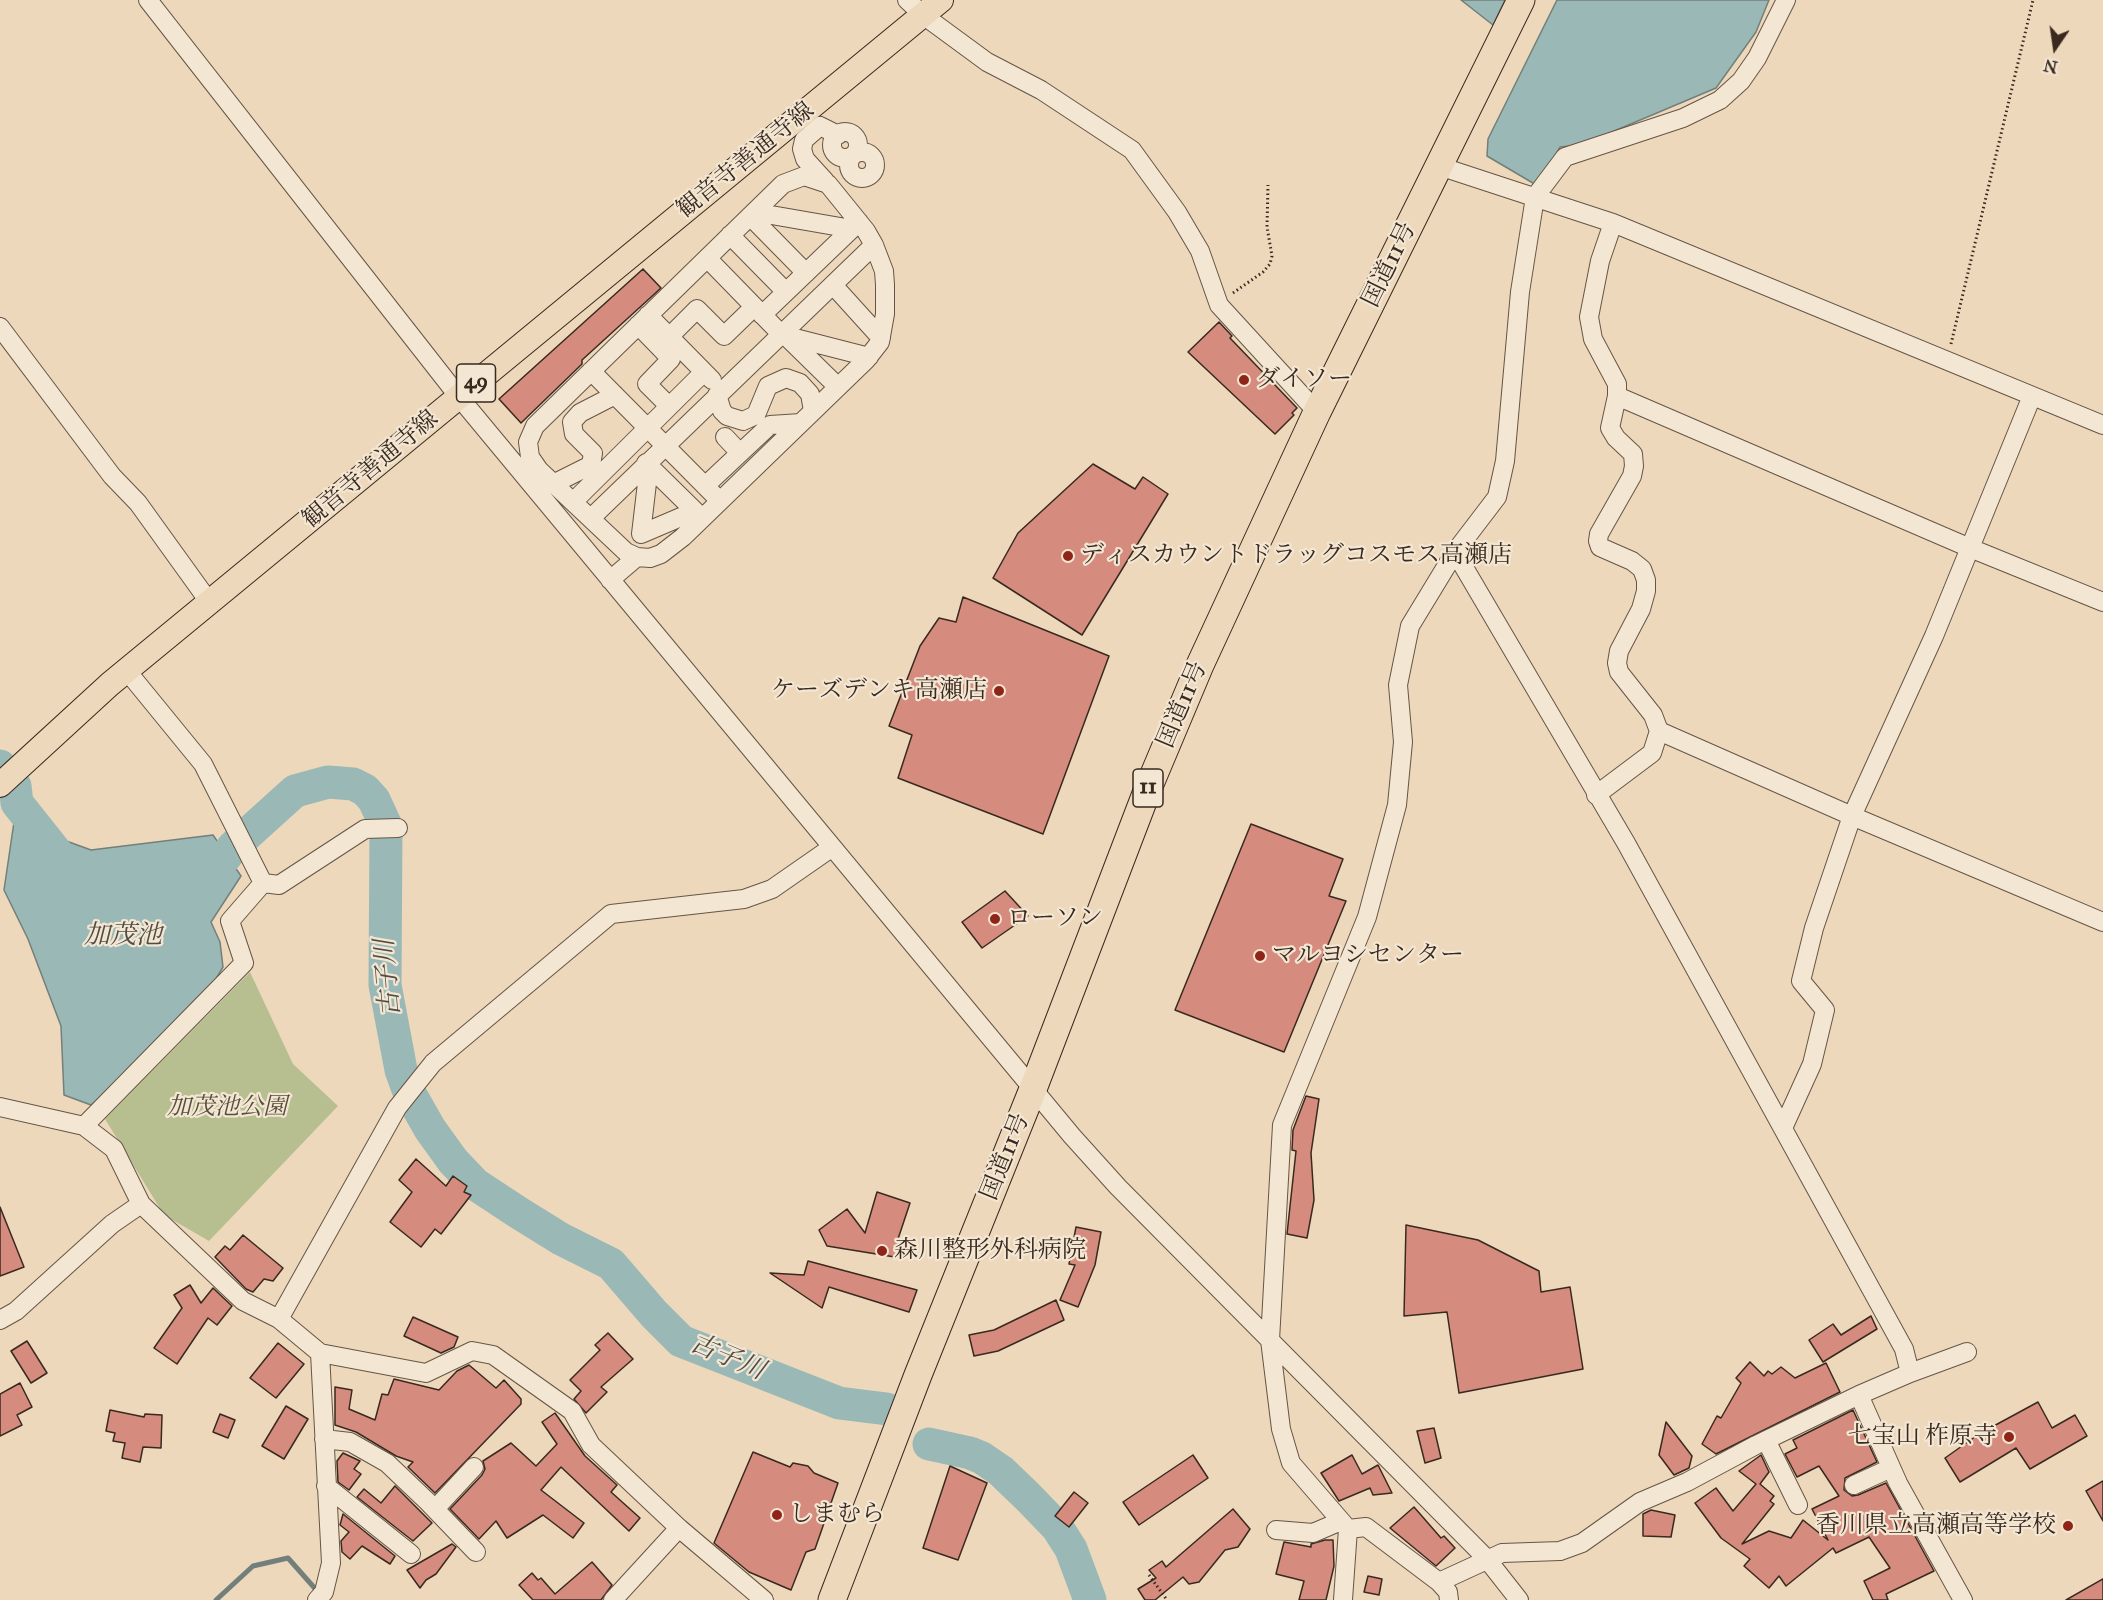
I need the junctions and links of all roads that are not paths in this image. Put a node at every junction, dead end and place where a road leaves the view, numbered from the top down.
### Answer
1 (148, 0) edge
2 (942, 0) edge
3 (1521, 0) edge
4 (1786, 0) edge
5 (915, 8) edge
6 (1439, 166) junction
7 (830, 186) junction
8 (1535, 197) junction
9 (752, 214) junction
10 (1612, 223) junction
11 (856, 225) junction
12 (730, 236) junction
13 (874, 245) junction
14 (707, 258) junction
15 (765, 260) junction
16 (806, 273) junction
17 (833, 285) junction
18 (786, 292) junction
19 (758, 311) junction
20 (643, 320) junction
21 (0, 327) edge
22 (783, 334) junction
23 (669, 337) junction
24 (881, 338) junction
25 (869, 357) junction
26 (591, 371) junction
27 (704, 372) junction
28 (838, 387) junction
29 (719, 392) junction
30 (615, 395) junction
31 (1617, 396) junction
32 (2032, 396) junction
33 (459, 397) junction
34 (669, 406) junction
35 (1317, 412) junction
36 (807, 417) junction
37 (2103, 425) edge
38 (647, 428) junction
39 (725, 437) dead end
40 (664, 445) junction
41 (740, 453) junction
42 (648, 465) junction
43 (553, 484) junction
44 (705, 486) junction
45 (720, 501) junction
46 (573, 502) junction
47 (699, 514) junction
48 (591, 518) junction
49 (1970, 548) junction
50 (1455, 552) junction
51 (637, 557) junction
52 (610, 580) junction
53 (2103, 602) edge
54 (210, 603) junction
55 (127, 670) junction
56 (1659, 731) junction
57 (6, 779) edge
58 (1596, 795) junction
59 (1852, 816) junction
60 (398, 828) dead end
61 (831, 848) junction
62 (263, 883) junction
63 (2103, 922) edge
64 (1033, 1089) junction
65 (0, 1107) edge
66 (84, 1126) junction
67 (1783, 1128) junction
68 (141, 1204) junction
69 (279, 1318) junction
70 (0, 1320) edge
71 (1270, 1340) junction
72 (1967, 1352) dead end
73 (320, 1353) junction
74 (1910, 1373) junction
75 (1859, 1395) junction
76 (324, 1439) junction
77 (1766, 1440) junction
78 (474, 1467) dead end
79 (1891, 1468) junction
80 (1854, 1485) dead end
81 (326, 1486) junction
82 (1798, 1505) dead end
83 (435, 1509) junction
84 (1344, 1525) junction
85 (679, 1528) junction
86 (1276, 1530) dead end
87 (476, 1552) dead end
88 (411, 1554) dead end
89 (1486, 1558) junction
90 (1439, 1582) junction
91 (325, 1597) edge
92 (613, 1600) edge
93 (764, 1600) edge
94 (832, 1600) edge
95 (1343, 1600) edge
96 (1449, 1600) edge
97 (1519, 1600) edge
98 (1963, 1600) edge

1 - 33 street
2 - 5 main road, 観音寺善通寺線 / 49
3 - 6 highway, 国道11号 / 11
4 - 8 street
5 - 33 main road, 観音寺善通寺線 / 49
5 - 35 street
6 - 8 street
6 - 35 highway, 国道11号 / 11
7 - 7 street
7 - 9 street
7 - 11 street
8 - 10 street
8 - 50 street
9 - 11 street
9 - 12 street
9 - 15 street
10 - 31 street
10 - 32 street
11 - 13 street
11 - 16 street
12 - 14 street
12 - 15 street
13 - 17 street
13 - 24 street
14 - 19 street
14 - 20 street
15 - 16 street
15 - 18 street
16 - 18 street
17 - 22 street
17 - 24 street
18 - 19 street
19 - 22 street
19 - 23 street
20 - 23 street
20 - 26 street
20 - 34 street
21 - 54 street
22 - 25 street
22 - 28 street
22 - 29 street
23 - 27 street
24 - 25 street
25 - 28 street
26 - 30 street
26 - 43 street
27 - 29 street
27 - 34 street
28 - 36 street
29 - 36 street
29 - 40 street
30 - 38 street
30 - 43 street
31 - 49 street
31 - 56 street
32 - 37 street
32 - 49 street
33 - 52 street
33 - 54 main road, 観音寺善通寺線 / 49
34 - 38 street
35 - 64 highway, 国道11号 / 11
36 - 41 street
36 - 45 street
38 - 40 street
38 - 46 street
39 - 41 street
40 - 42 street
40 - 44 street
41 - 44 street
42 - 47 street
42 - 47 street
42 - 48 street
43 - 46 street
44 - 45 street
45 - 47 street
46 - 48 street
47 - 51 street
48 - 51 street
49 - 53 street
49 - 59 street
50 - 58 street
50 - 71 street
51 - 52 street
52 - 61 street
54 - 55 main road, 観音寺善通寺線 / 49
55 - 57 main road, 観音寺善通寺線 / 49
55 - 62 street
56 - 58 street
56 - 59 street
58 - 67 street
59 - 63 street
59 - 67 street
60 - 62 street
61 - 64 street
61 - 69 street
62 - 66 street
64 - 71 street
64 - 94 highway, 国道11号 / 11
65 - 66 street
66 - 68 street
67 - 74 street
68 - 69 street
68 - 70 street
69 - 73 street
71 - 84 street
71 - 89 street
72 - 74 street
73 - 76 street
73 - 85 street
74 - 75 street
75 - 77 street
75 - 79 street
76 - 81 street
76 - 83 street
77 - 82 street
77 - 89 street
78 - 83 street
79 - 80 street
79 - 98 street
81 - 88 street
81 - 91 street
83 - 87 street
84 - 86 street
84 - 90 street
84 - 95 street
85 - 92 street
85 - 93 street
89 - 90 street
89 - 97 street
90 - 96 street

